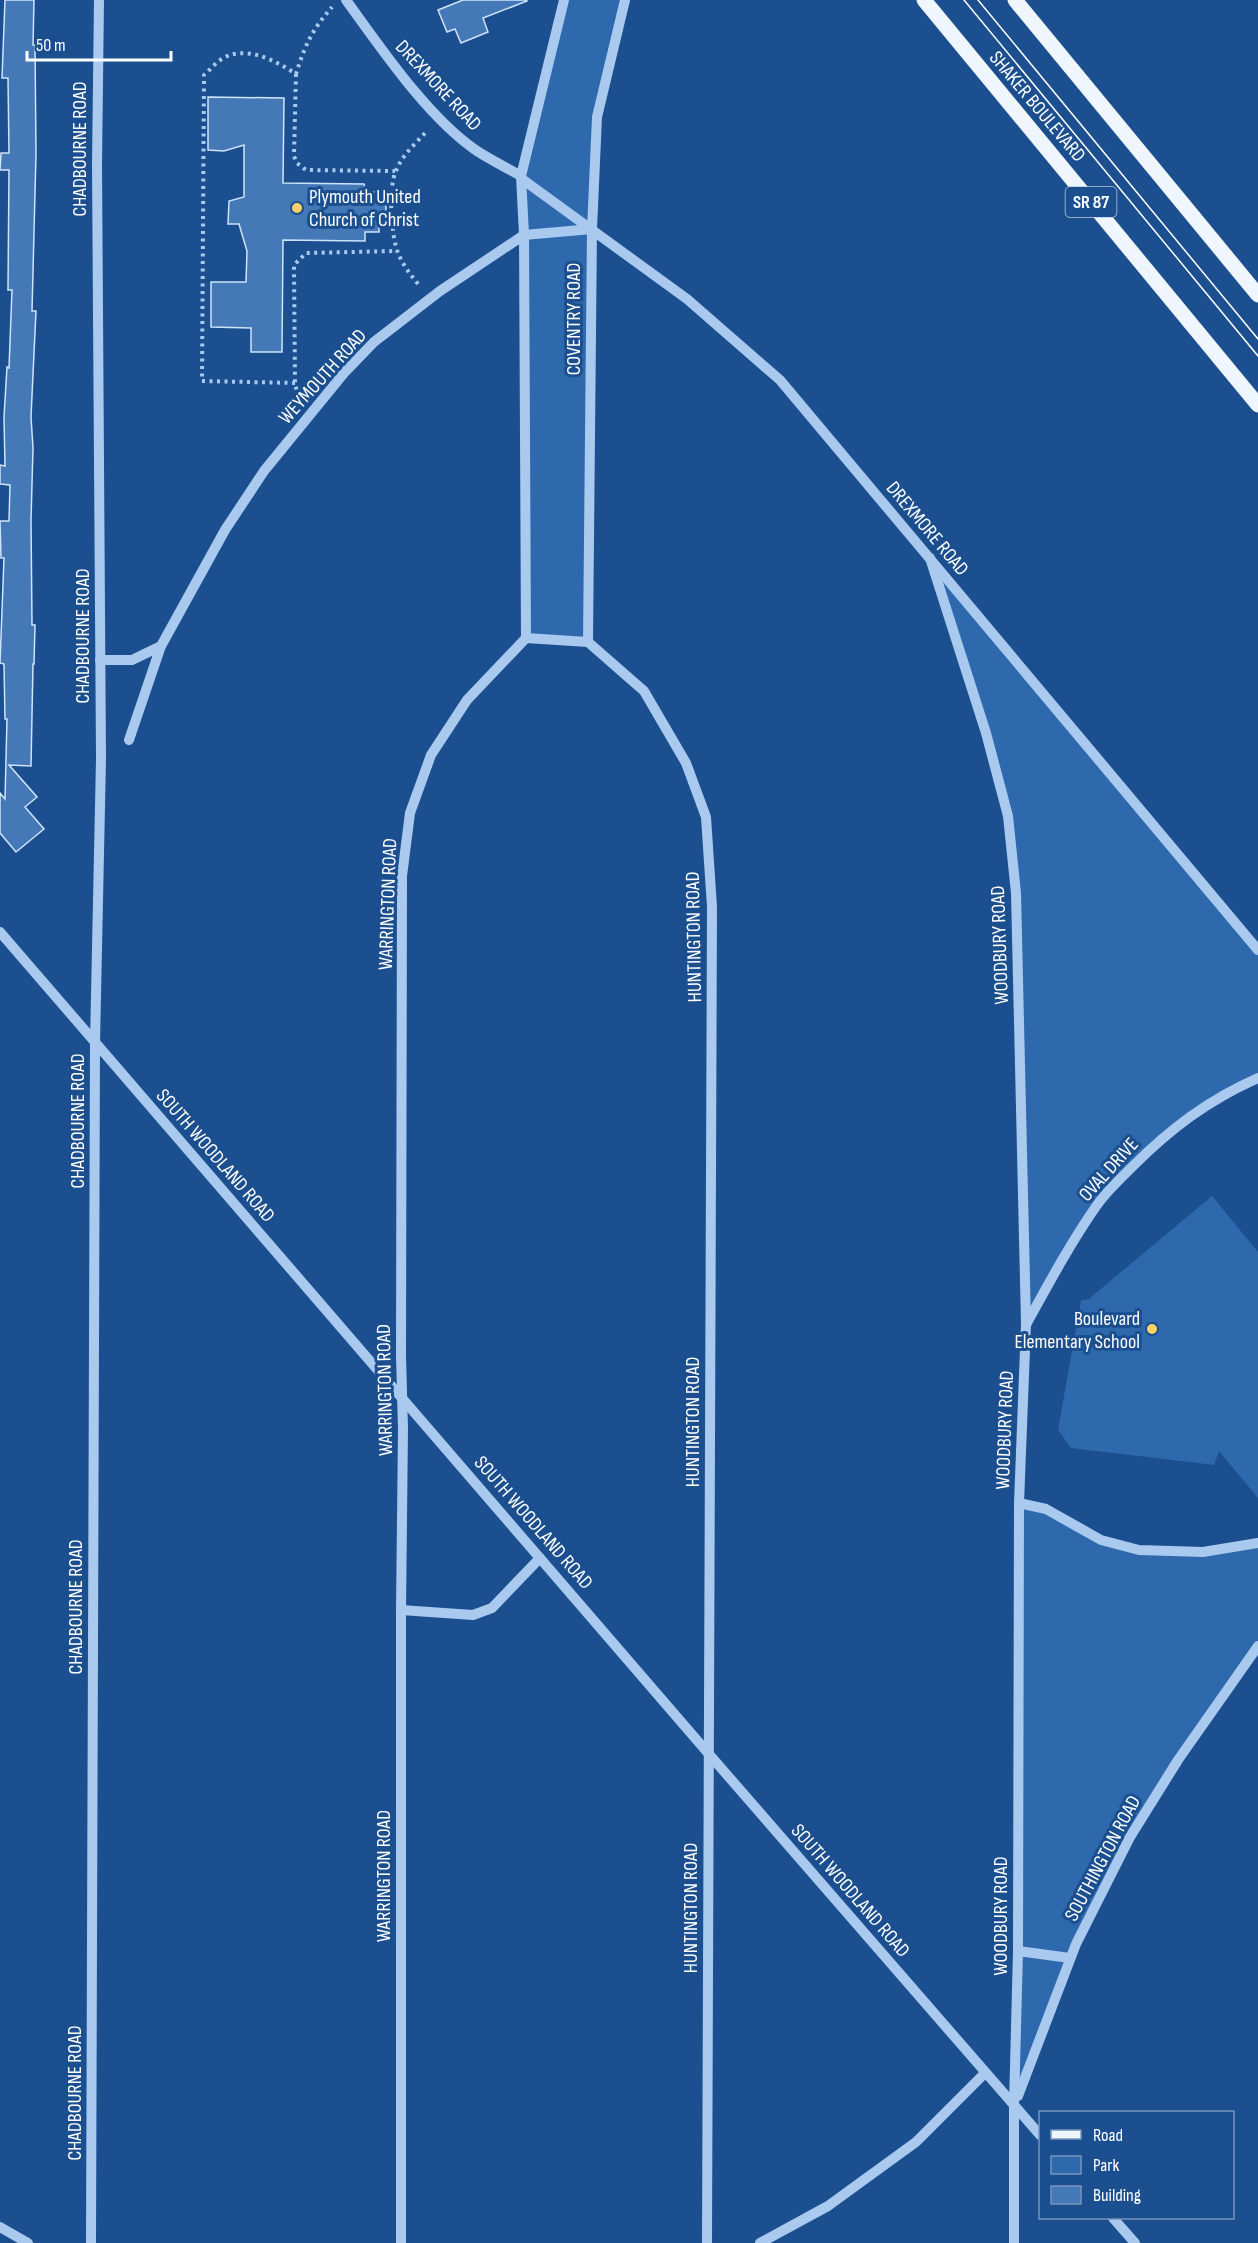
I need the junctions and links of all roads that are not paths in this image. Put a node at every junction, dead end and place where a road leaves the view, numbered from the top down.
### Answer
1 (99, 0) edge
2 (346, 0) edge
3 (564, 0) edge
4 (625, 0) edge
5 (924, 0) edge
6 (1015, 0) edge
7 (521, 178) junction
8 (592, 229) junction
9 (524, 235) junction
10 (1257, 292) edge
11 (1258, 405) edge
12 (930, 558) junction
13 (526, 638) junction
14 (588, 642) junction
15 (161, 646) junction
16 (100, 660) junction
17 (129, 740) dead end
18 (0, 932) edge
19 (1258, 950) edge
20 (95, 1043) junction
21 (1258, 1078) edge
22 (1026, 1324) junction
23 (401, 1396) junction
24 (1019, 1503) junction
25 (1258, 1543) edge
26 (540, 1558) junction
27 (401, 1610) junction
28 (1258, 1646) edge
29 (708, 1754) junction
30 (1018, 1951) junction
31 (1070, 1958) junction
32 (985, 2073) junction
33 (1014, 2105) junction
34 (1039, 2133) edge
35 (1115, 2219) edge
36 (0, 2228) edge
37 (28, 2243) edge
38 (91, 2243) edge
39 (401, 2243) edge
40 (707, 2243) edge
41 (760, 2243) edge
42 (1014, 2243) edge
43 (1135, 2243) edge

1 - 16 street, CHADBOURNE ROAD
2 - 7 street, DREXMORE ROAD
3 - 7 street
4 - 8 street, COVENTRY ROAD
5 - 11 main road, SHAKER BOULEVARD / SR 87
6 - 10 main road
7 - 8 street, DREXMORE ROAD
7 - 9 street
8 - 9 street, WEYMOUTH ROAD
8 - 12 street, DREXMORE ROAD
8 - 14 street, COVENTRY ROAD
9 - 13 street
9 - 15 street, WEYMOUTH ROAD
12 - 19 street, DREXMORE ROAD
12 - 22 street, WOODBURY ROAD
13 - 14 street
13 - 23 street, WARRINGTON ROAD
14 - 29 street, HUNTINGTON ROAD
15 - 16 street
15 - 17 street, WEYMOUTH ROAD
16 - 20 street, CHADBOURNE ROAD
18 - 20 street, SOUTH WOODLAND ROAD
20 - 23 street, SOUTH WOODLAND ROAD
20 - 38 street, CHADBOURNE ROAD
21 - 22 street, OVAL DRIVE
22 - 24 street, WOODBURY ROAD
23 - 26 street, SOUTH WOODLAND ROAD
23 - 27 street, WARRINGTON ROAD
24 - 25 street
24 - 30 street, WOODBURY ROAD
26 - 27 street
26 - 29 street, SOUTH WOODLAND ROAD
27 - 39 street, WARRINGTON ROAD
28 - 31 street, SOUTHINGTON ROAD
29 - 32 street, SOUTH WOODLAND ROAD
29 - 40 street, HUNTINGTON ROAD
30 - 31 street
30 - 33 street, WOODBURY ROAD
31 - 33 street, SOUTHINGTON ROAD
32 - 33 street, SOUTH WOODLAND ROAD
32 - 41 street
33 - 34 street, SOUTH WOODLAND ROAD
33 - 42 street, WOODBURY ROAD
35 - 43 street
36 - 37 street

